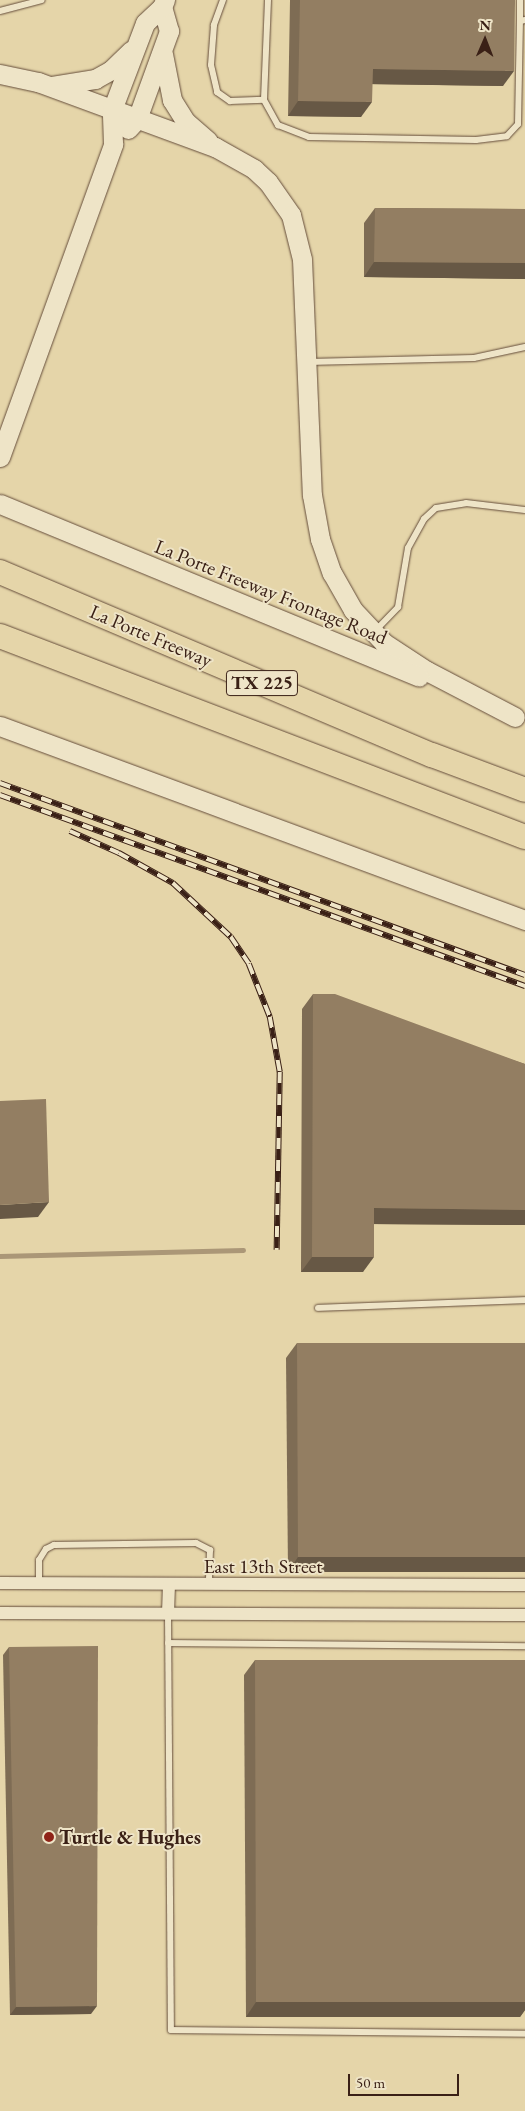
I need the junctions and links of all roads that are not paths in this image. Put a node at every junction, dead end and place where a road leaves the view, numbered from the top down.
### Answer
1 (42, 0) edge
2 (223, 0) edge
3 (268, 0) edge
4 (520, 0) edge
5 (163, 4) edge
6 (0, 11) edge
7 (522, 21) edge
8 (137, 44) junction
9 (163, 47) junction
10 (0, 74) edge
11 (47, 86) junction
12 (264, 100) junction
13 (112, 110) junction
14 (137, 119) junction
15 (114, 144) junction
16 (215, 147) junction
17 (525, 348) edge
18 (306, 362) junction
19 (0, 457) edge
20 (0, 504) edge
21 (525, 510) edge
22 (0, 572) edge
23 (373, 632) junction
24 (0, 636) edge
25 (520, 718) edge
26 (0, 726) edge
27 (525, 790) edge
28 (525, 837) edge
29 (525, 920) edge
30 (525, 1300) edge
31 (318, 1308) dead end
32 (0, 1583) edge
33 (39, 1583) junction
34 (169, 1584) junction
35 (209, 1584) junction
36 (525, 1585) edge
37 (0, 1613) edge
38 (168, 1614) junction
39 (525, 1615) edge
40 (168, 1644) junction
41 (525, 1646) edge
42 (525, 2034) edge

1 - 6 lane
2 - 12 lane
3 - 12 lane
4 - 7 lane
5 - 8 main road
5 - 9 main road
7 - 12 lane
8 - 11 main road
8 - 13 main road
9 - 14 main road
9 - 16 main road
10 - 11 main road
11 - 13 main road
13 - 14 main road
13 - 15 main road
14 - 15 main road
14 - 16 main road
15 - 19 main road
16 - 18 main road
17 - 18 lane
18 - 23 main road
20 - 25 main road, La Porte Freeway Frontage Road
21 - 23 lane
22 - 27 highway, La Porte Freeway / TX 225
23 - 25 main road
24 - 28 highway, TX 225
26 - 29 main road
30 - 31 lane
32 - 33 street, East 13th Street
33 - 34 street, East 13th Street
33 - 35 lane
34 - 35 street, East 13th Street
34 - 38 street
35 - 36 street, East 13th Street
37 - 38 street
38 - 39 street
38 - 40 lane
40 - 41 lane
40 - 42 lane

